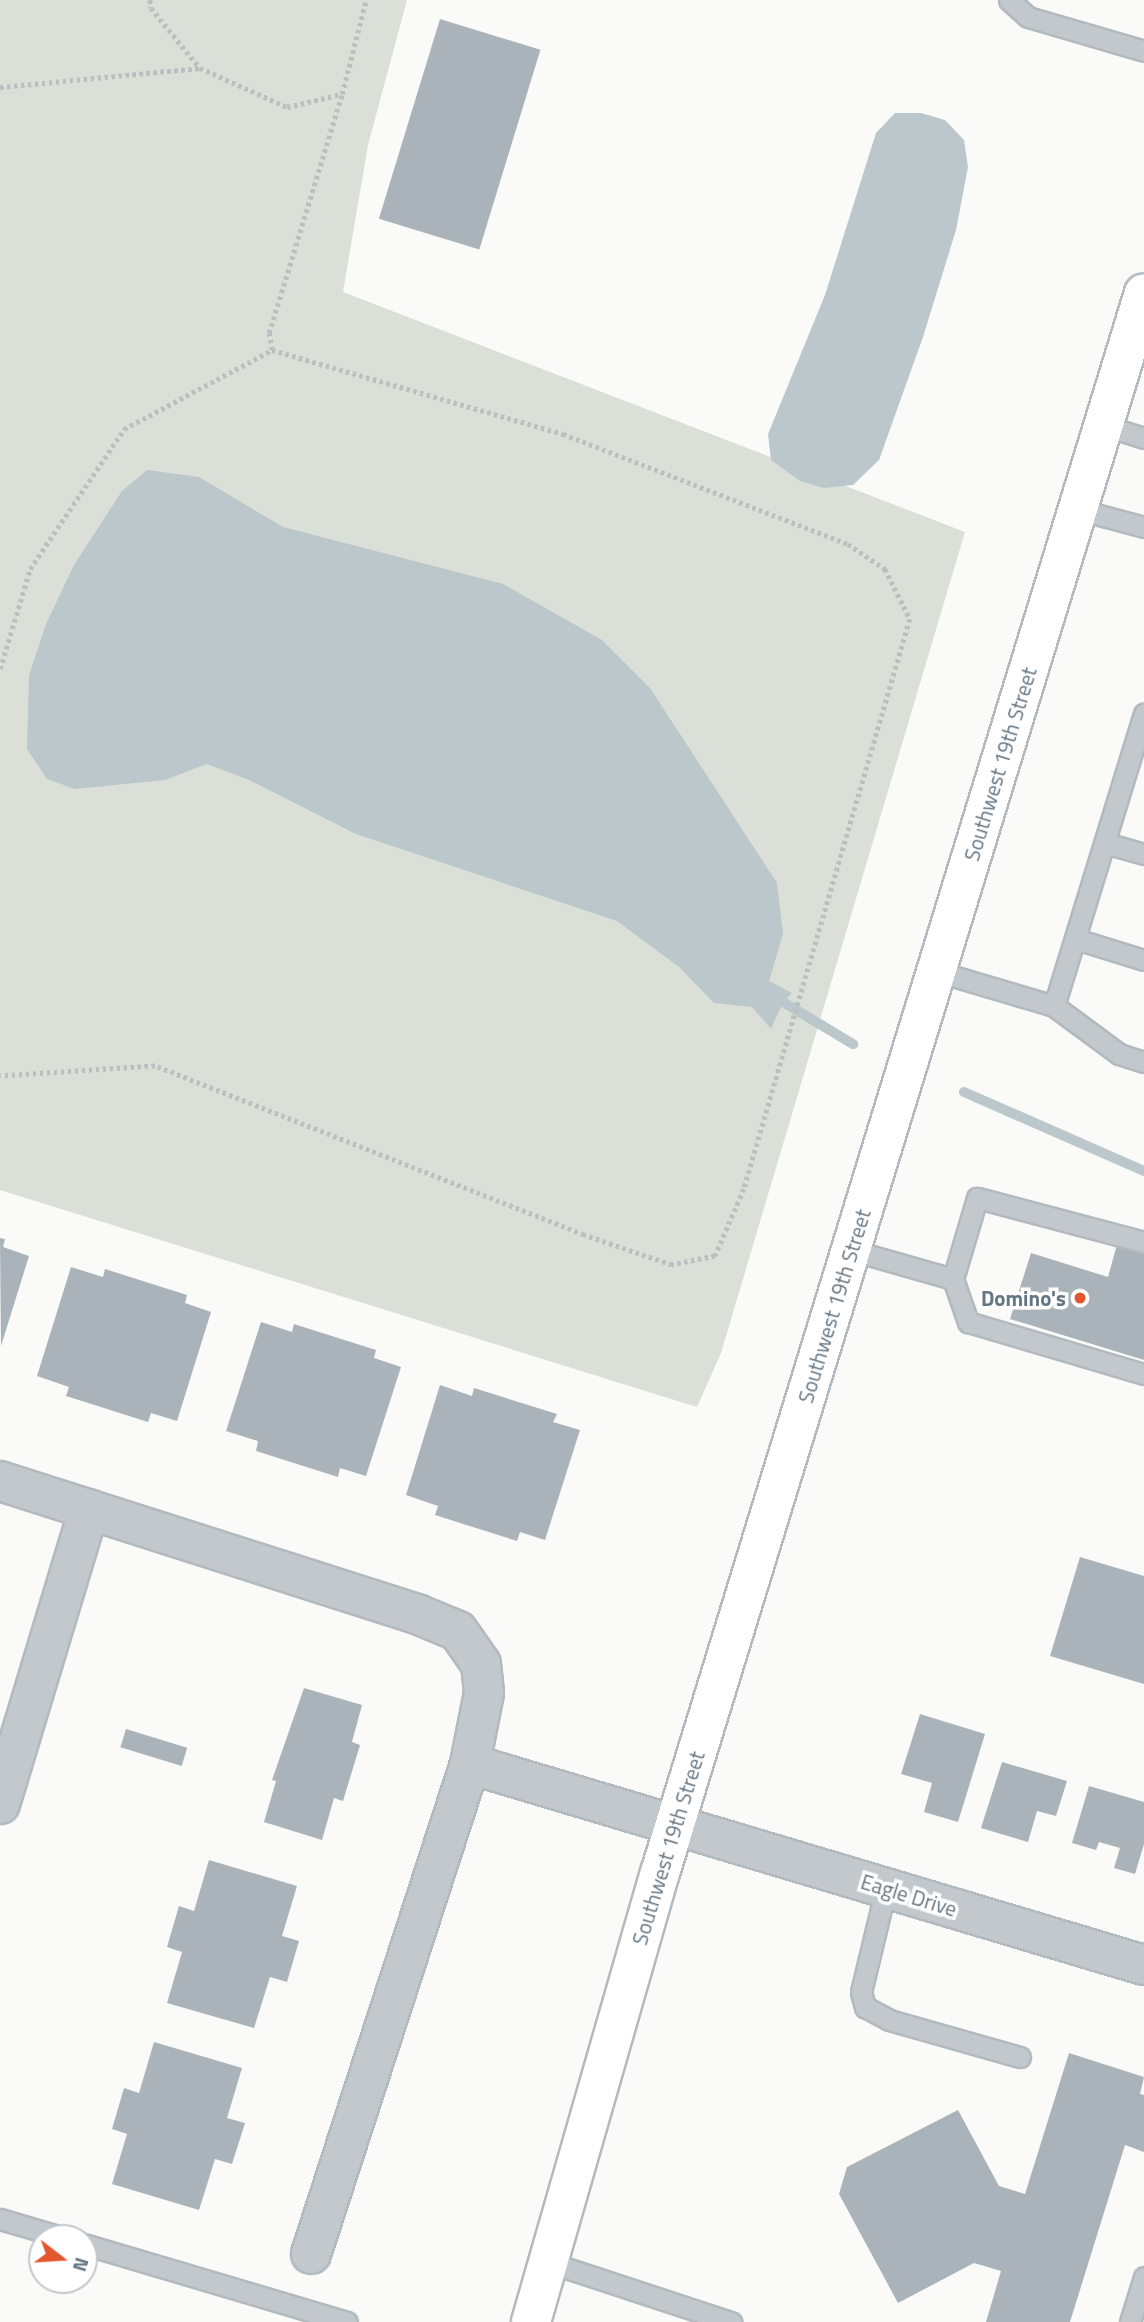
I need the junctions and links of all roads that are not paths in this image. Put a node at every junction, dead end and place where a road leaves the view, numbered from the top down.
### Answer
1 (1009, 0) edge
2 (1144, 51) edge
3 (1144, 293) edge
4 (1103, 425) junction
5 (1144, 438) edge
6 (1077, 509) junction
7 (1144, 527) edge
8 (1144, 714) edge
9 (1139, 751) edge
10 (1105, 843) junction
11 (1144, 854) edge
12 (1076, 939) junction
13 (1144, 960) edge
14 (936, 971) junction
15 (1054, 1006) junction
16 (1144, 1062) edge
17 (1144, 1242) edge
18 (851, 1250) junction
19 (953, 1279) junction
20 (1144, 1374) edge
21 (0, 1481) edge
22 (89, 1509) junction
23 (470, 1764) junction
24 (0, 1804) edge
25 (674, 1825) junction
26 (886, 1888) junction
27 (1144, 1965) edge
28 (1020, 2057) dead end
29 (0, 2219) edge
30 (28, 2227) edge
31 (98, 2248) edge
32 (311, 2254) dead end
33 (548, 2262) junction
34 (1144, 2277) edge
35 (347, 2322) edge
36 (531, 2322) edge
37 (731, 2322) edge
38 (1130, 2322) edge

1 - 2 lane
3 - 4 street, Southwest 19th Street
4 - 5 lane
4 - 6 street, Southwest 19th Street
6 - 7 lane
6 - 14 street, Southwest 19th Street
8 - 9 lane
9 - 10 lane
10 - 11 lane
10 - 12 lane
12 - 13 lane
12 - 15 lane
14 - 15 lane
14 - 18 street, Southwest 19th Street
15 - 16 lane
17 - 19 lane
18 - 19 lane
18 - 25 street, Southwest 19th Street
19 - 20 lane
21 - 22 street
22 - 23 street
22 - 24 street
23 - 25 street, Eagle Drive
23 - 32 street
25 - 26 street, Eagle Drive
25 - 33 street, Southwest 19th Street
26 - 27 street, Eagle Drive
26 - 28 lane
29 - 30 lane
31 - 35 lane
33 - 36 street, Southwest 19th Street
33 - 37 lane
34 - 38 lane

